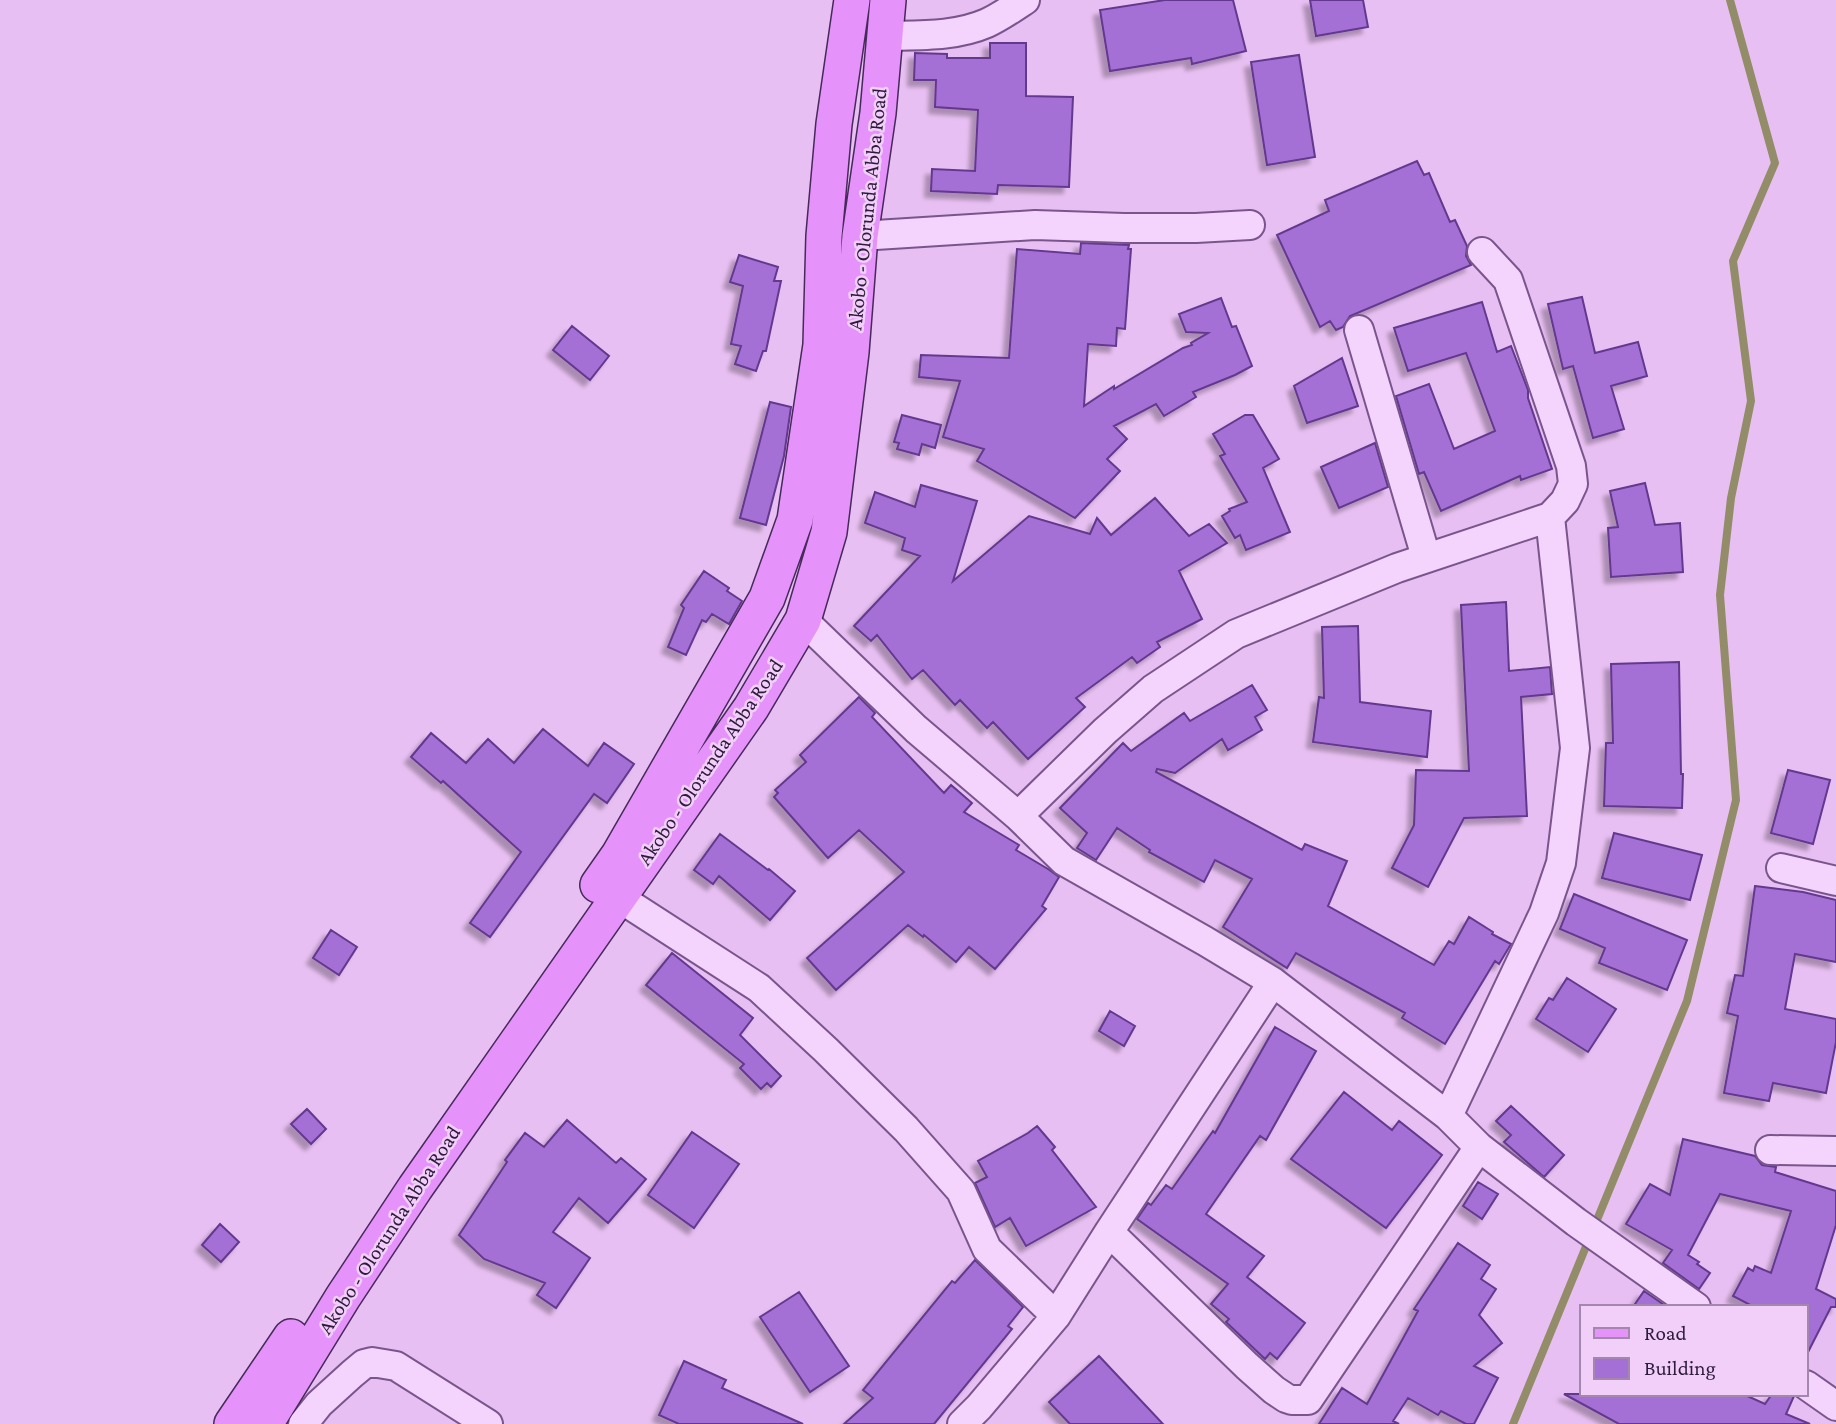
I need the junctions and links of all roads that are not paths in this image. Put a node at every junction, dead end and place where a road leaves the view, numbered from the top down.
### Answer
1 (852, 0) edge
2 (888, 0) edge
3 (1025, 0) edge
4 (884, 36) junction
5 (1250, 225) dead end
6 (860, 236) junction
7 (1482, 253) dead end
8 (1359, 330) dead end
9 (1550, 517) junction
10 (1426, 557) junction
11 (803, 620) junction
12 (684, 775) junction
13 (1018, 816) junction
14 (1781, 867) dead end
15 (1836, 881) edge
16 (618, 897) junction
17 (1273, 982) junction
18 (1448, 1116) junction
19 (1479, 1147) junction
20 (1770, 1150) dead end
21 (1836, 1151) edge
22 (1109, 1232) junction
23 (1693, 1305) edge
24 (1056, 1316) junction
25 (1808, 1386) edge
26 (1836, 1406) edge
27 (232, 1424) edge
28 (265, 1424) edge
29 (303, 1424) edge
30 (488, 1424) edge
31 (962, 1424) edge

1 - 12 main road, Akobo - Olorunda Abba Road
2 - 4 main road, Akobo - Olorunda Abba Road
3 - 4 street
4 - 6 main road, Akobo - Olorunda Abba Road
5 - 6 street
6 - 11 main road, Akobo - Olorunda Abba Road
7 - 9 street
8 - 10 street
9 - 10 street
9 - 18 street
10 - 13 street
11 - 12 main road, Akobo - Olorunda Abba Road
11 - 13 street
12 - 16 main road, Akobo - Olorunda Abba Road
12 - 27 main road, Akobo - Olorunda Abba Road
13 - 17 street
14 - 15 street
16 - 24 street
16 - 28 main road, Akobo - Olorunda Abba Road
17 - 18 street
17 - 22 street
18 - 19 street
19 - 22 street
19 - 23 street
20 - 21 street
22 - 24 street
24 - 31 street
25 - 26 street
29 - 30 street

